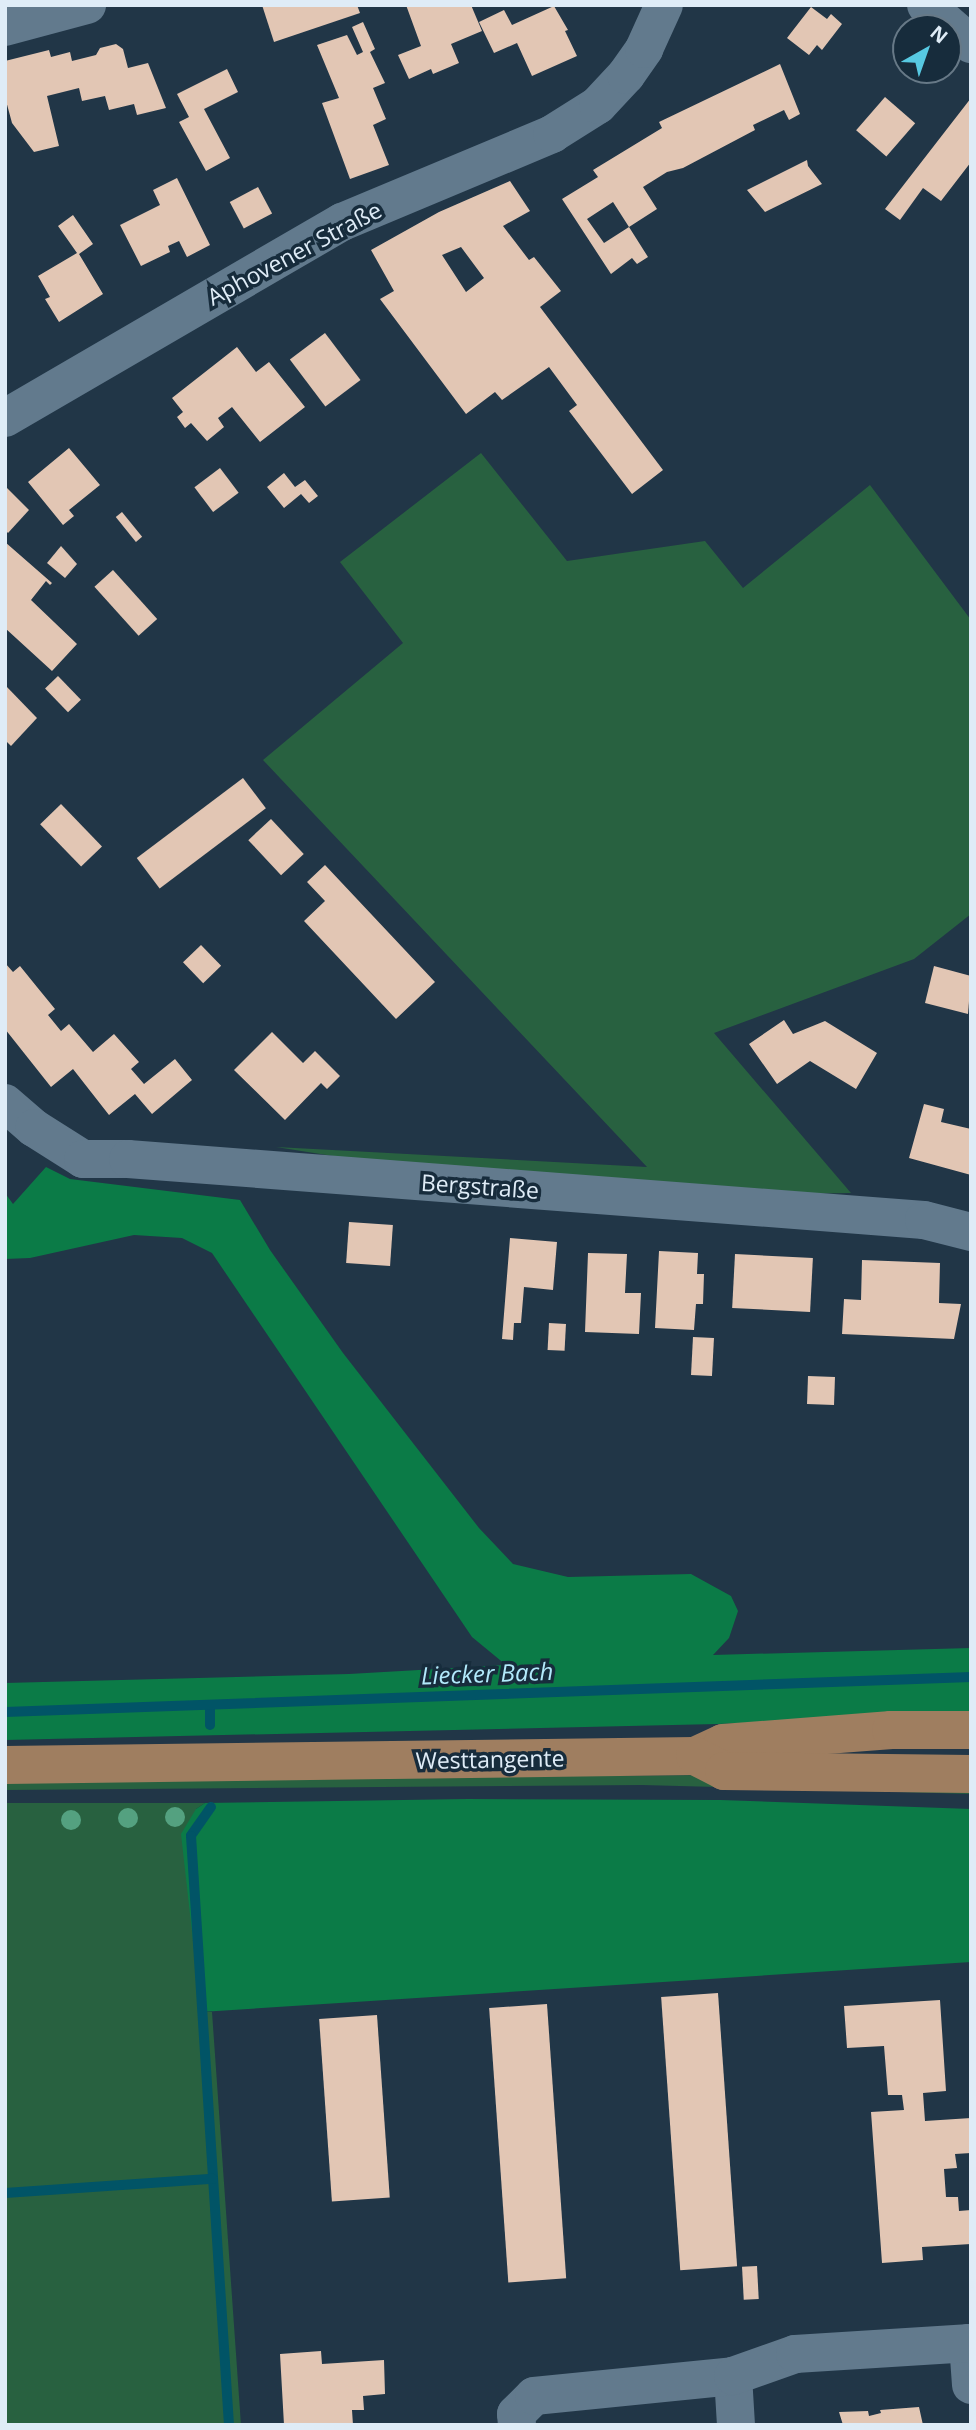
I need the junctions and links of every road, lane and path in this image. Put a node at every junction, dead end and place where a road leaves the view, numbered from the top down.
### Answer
1 (87, 5) edge
2 (664, 5) edge
3 (926, 5) edge
4 (5, 27) edge
5 (971, 44) edge
6 (5, 418) edge
7 (5, 1103) edge
8 (971, 1232) edge
9 (971, 1730) edge
10 (695, 1756) junction
11 (5, 1765) edge
12 (971, 1774) edge
13 (969, 2343) edge
14 (733, 2376) junction
15 (971, 2385) edge
16 (517, 2419) edge
17 (736, 2425) edge

1 - 4 street
2 - 6 street, Aphovener Straße
3 - 5 street
7 - 8 street, Bergstraße
9 - 10 main road
10 - 11 main road, Westtangente
10 - 12 main road, Westtangente
13 - 14 street
13 - 15 street
14 - 16 street
14 - 17 street

